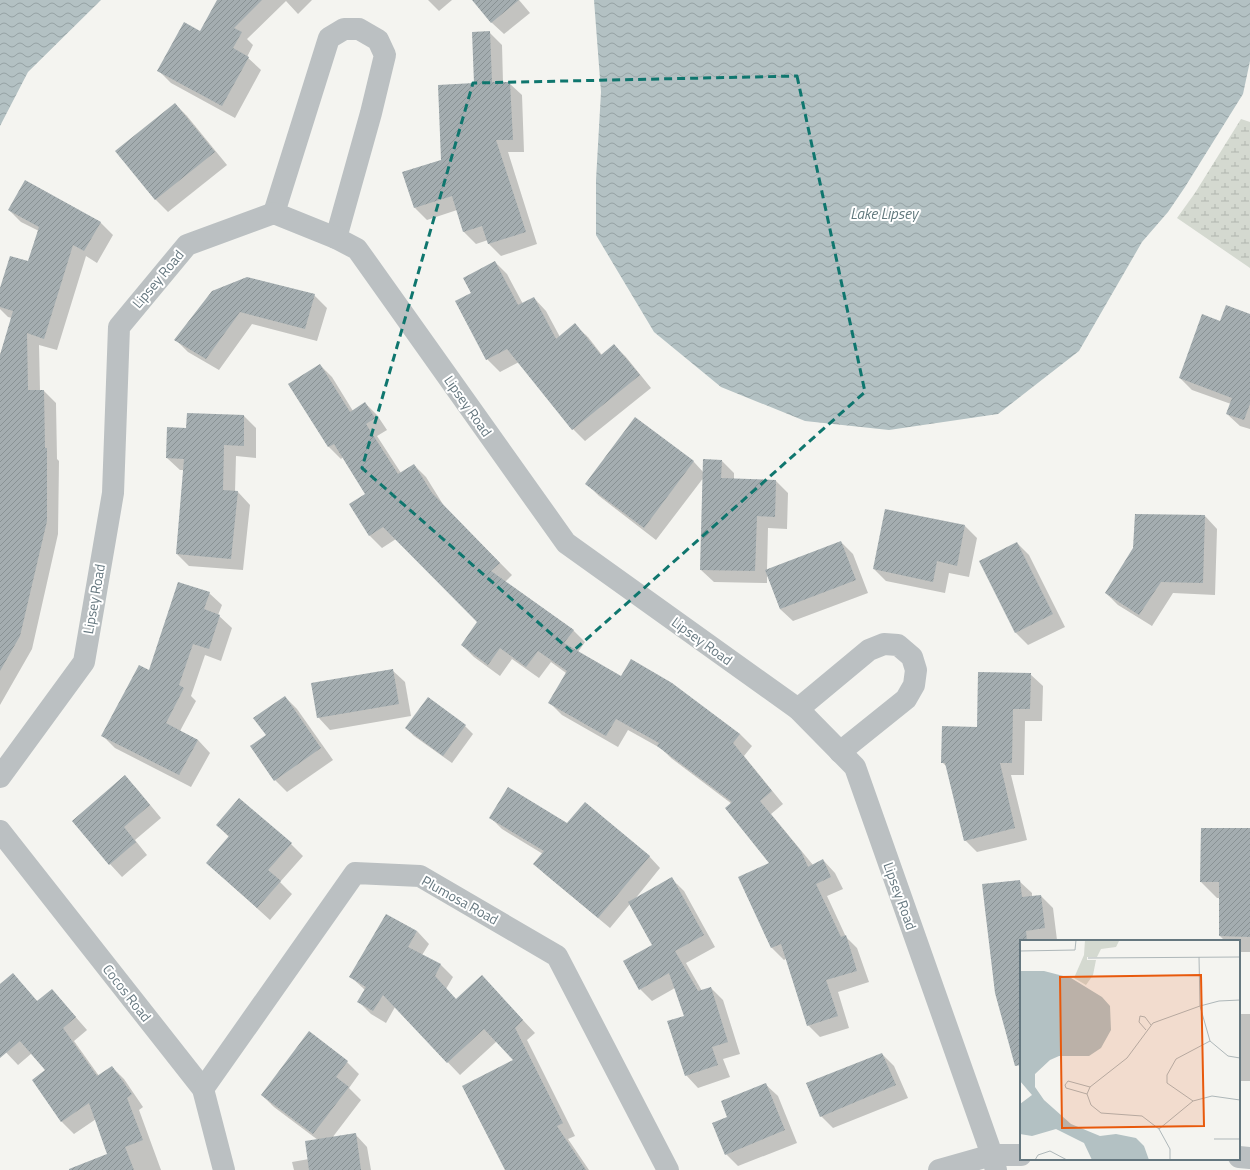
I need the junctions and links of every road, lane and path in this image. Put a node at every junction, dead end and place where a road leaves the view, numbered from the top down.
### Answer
1 (274, 214) junction
2 (336, 238) junction
3 (798, 709) junction
4 (840, 752) junction
5 (0, 777) edge
6 (0, 831) edge
7 (202, 1089) junction
8 (1020, 1155) edge
9 (1240, 1157) edge
10 (1250, 1158) edge
11 (994, 1163) edge
12 (224, 1170) edge
13 (668, 1170) edge
14 (940, 1170) edge

1 - 2 street, Lipsey Road
1 - 2 street
1 - 5 street, Lipsey Road
2 - 3 street, Lipsey Road
3 - 4 street, Lipsey Road
3 - 4 street
4 - 11 street, Lipsey Road
6 - 7 street, Cocos Road
7 - 12 street, Cocos Road
7 - 13 street, Plumosa Road
8 - 11 street
9 - 10 street
11 - 14 street

